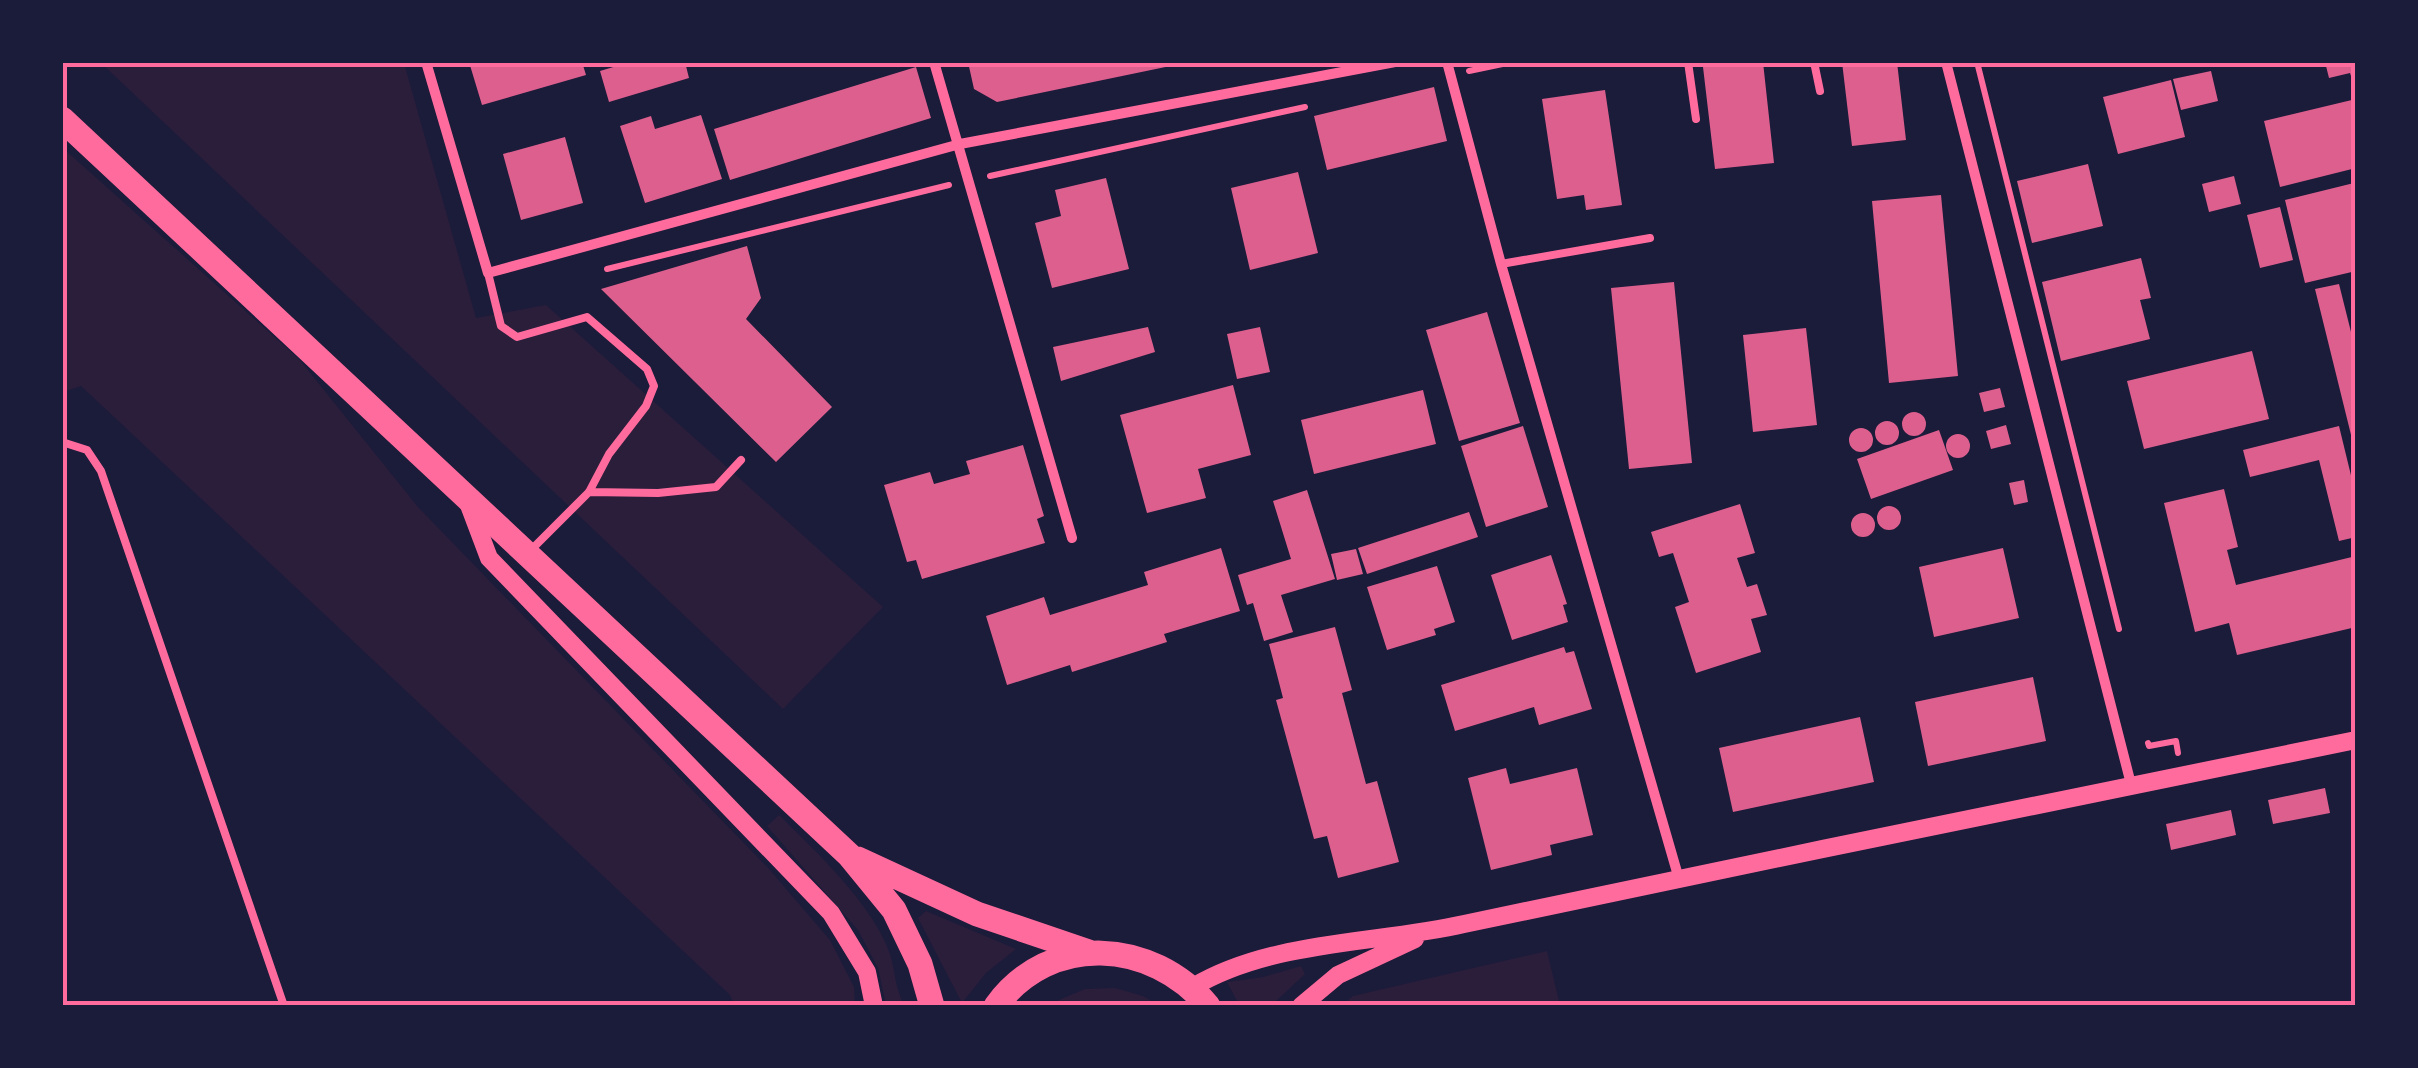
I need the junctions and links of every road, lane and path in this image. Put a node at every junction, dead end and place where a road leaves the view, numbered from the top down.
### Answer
1 (426, 62) edge
2 (934, 62) edge
3 (1395, 62) edge
4 (1448, 62) edge
5 (1512, 62) edge
6 (1688, 62) edge
7 (1814, 62) edge
8 (1946, 62) edge
9 (1977, 62) edge
10 (1452, 75) junction
11 (1820, 90) dead end
12 (1316, 104) dead end
13 (1696, 118) dead end
14 (62, 119) edge
15 (960, 144) junction
16 (970, 180) junction
17 (1650, 238) dead end
18 (1501, 264) junction
19 (488, 273) junction
20 (589, 273) dead end
21 (62, 442) edge
22 (741, 460) dead end
23 (589, 492) junction
24 (465, 495) junction
25 (1072, 538) dead end
26 (527, 554) junction
27 (2120, 632) dead end
28 (2144, 727) dead end
29 (2356, 740) edge
30 (2183, 776) junction
31 (2132, 788) junction
32 (849, 855) junction
33 (1679, 880) junction
34 (1434, 931) junction
35 (1089, 952) junction
36 (1200, 996) edge
37 (283, 1004) edge
38 (874, 1006) edge
39 (932, 1006) edge
40 (996, 1006) edge
41 (1301, 1006) edge

1 - 19 street
2 - 15 street
3 - 15 street
4 - 10 street
5 - 10 path
6 - 13 lane
7 - 11 lane
8 - 31 street
9 - 27 path
10 - 18 street
12 - 16 path
14 - 24 main road
15 - 16 street
15 - 19 street
16 - 20 path
16 - 25 street
17 - 18 lane
18 - 33 street
19 - 23 lane
21 - 37 lane
22 - 23 lane
23 - 26 lane
24 - 26 main road
24 - 38 street
26 - 32 main road
28 - 30 path
29 - 30 street
30 - 31 street
31 - 33 street
32 - 35 main road
32 - 39 main road
33 - 34 street
34 - 36 street
34 - 41 street
35 - 36 main road
35 - 40 main road

